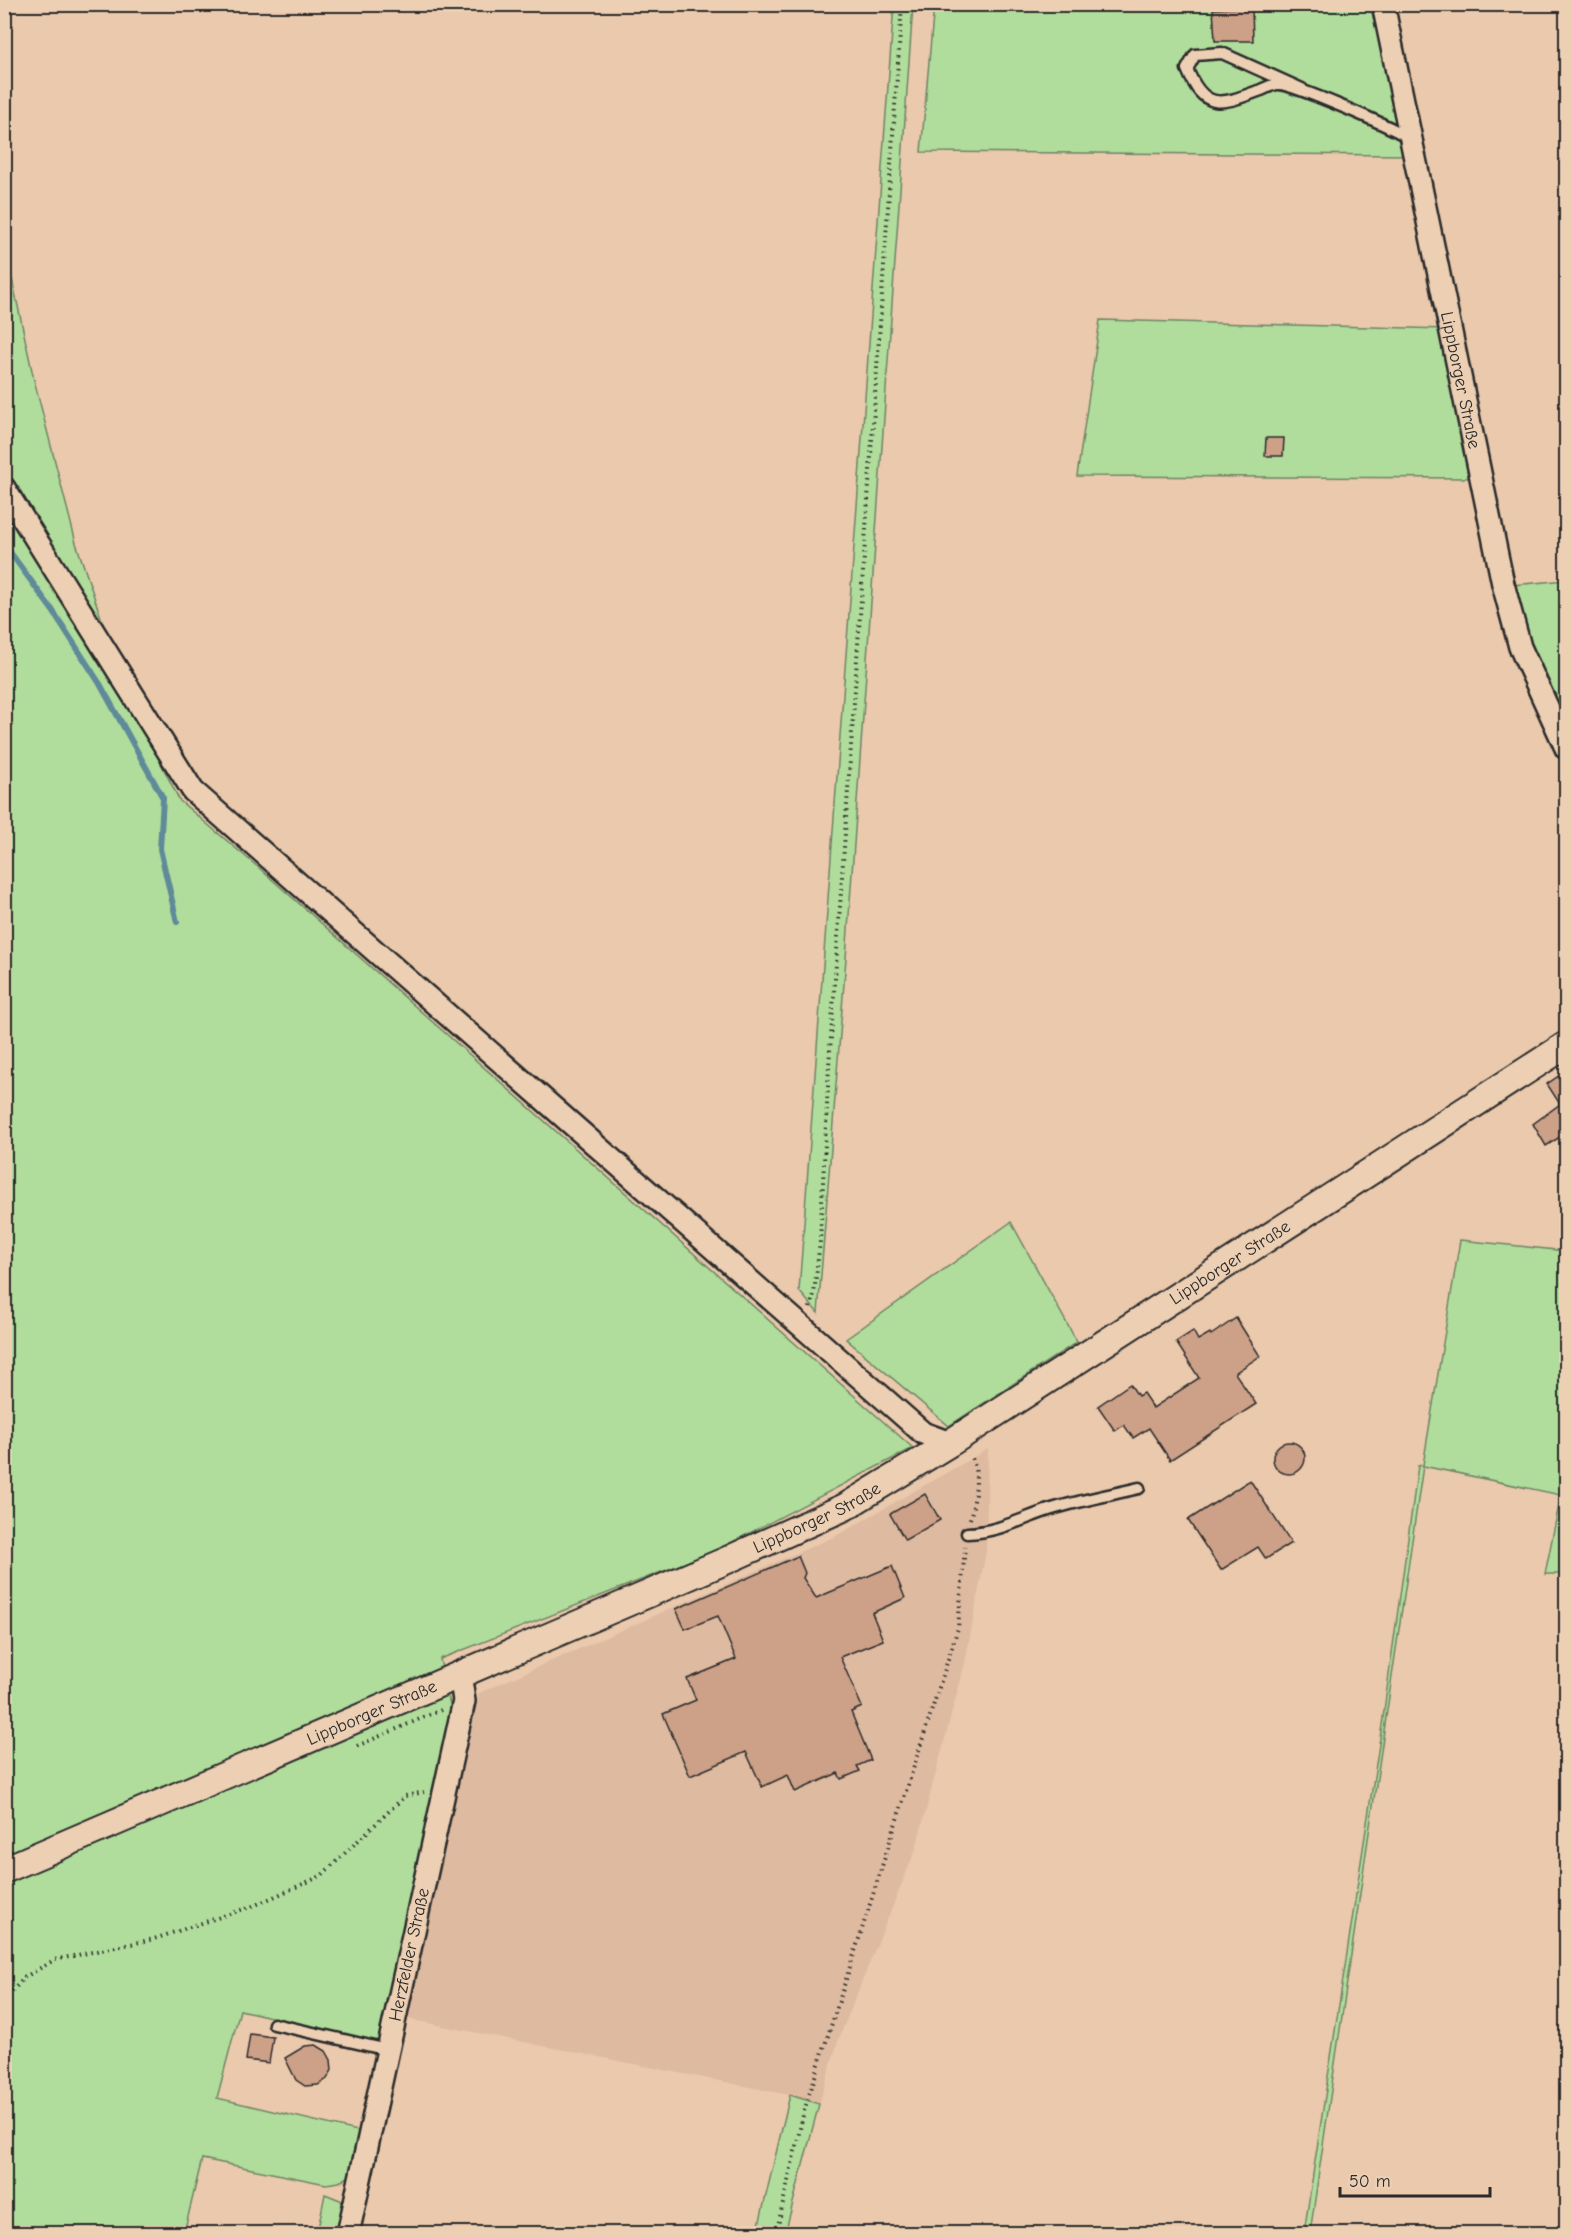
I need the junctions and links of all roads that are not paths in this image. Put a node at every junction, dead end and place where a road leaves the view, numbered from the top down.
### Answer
1 (1383, 4) edge
2 (1302, 89) junction
3 (1413, 142) junction
4 (4, 488) edge
5 (1566, 748) edge
6 (1566, 1045) edge
7 (950, 1443) junction
8 (1139, 1488) dead end
9 (968, 1533) road end
10 (460, 1673) junction
11 (4, 1870) edge
12 (274, 2024) dead end
13 (388, 2049) junction
14 (348, 2234) edge

1 - 3 street, Lippborger Straße
2 - 2 lane
2 - 3 lane
3 - 5 street, Lippborger Straße
4 - 7 street
6 - 7 street, Lippborger Straße
7 - 10 street, Lippborger Straße
8 - 9 lane
10 - 11 street, Lippborger Straße
10 - 13 street, Herzfelder Straße
12 - 13 lane
13 - 14 street, Herzfelder Straße

